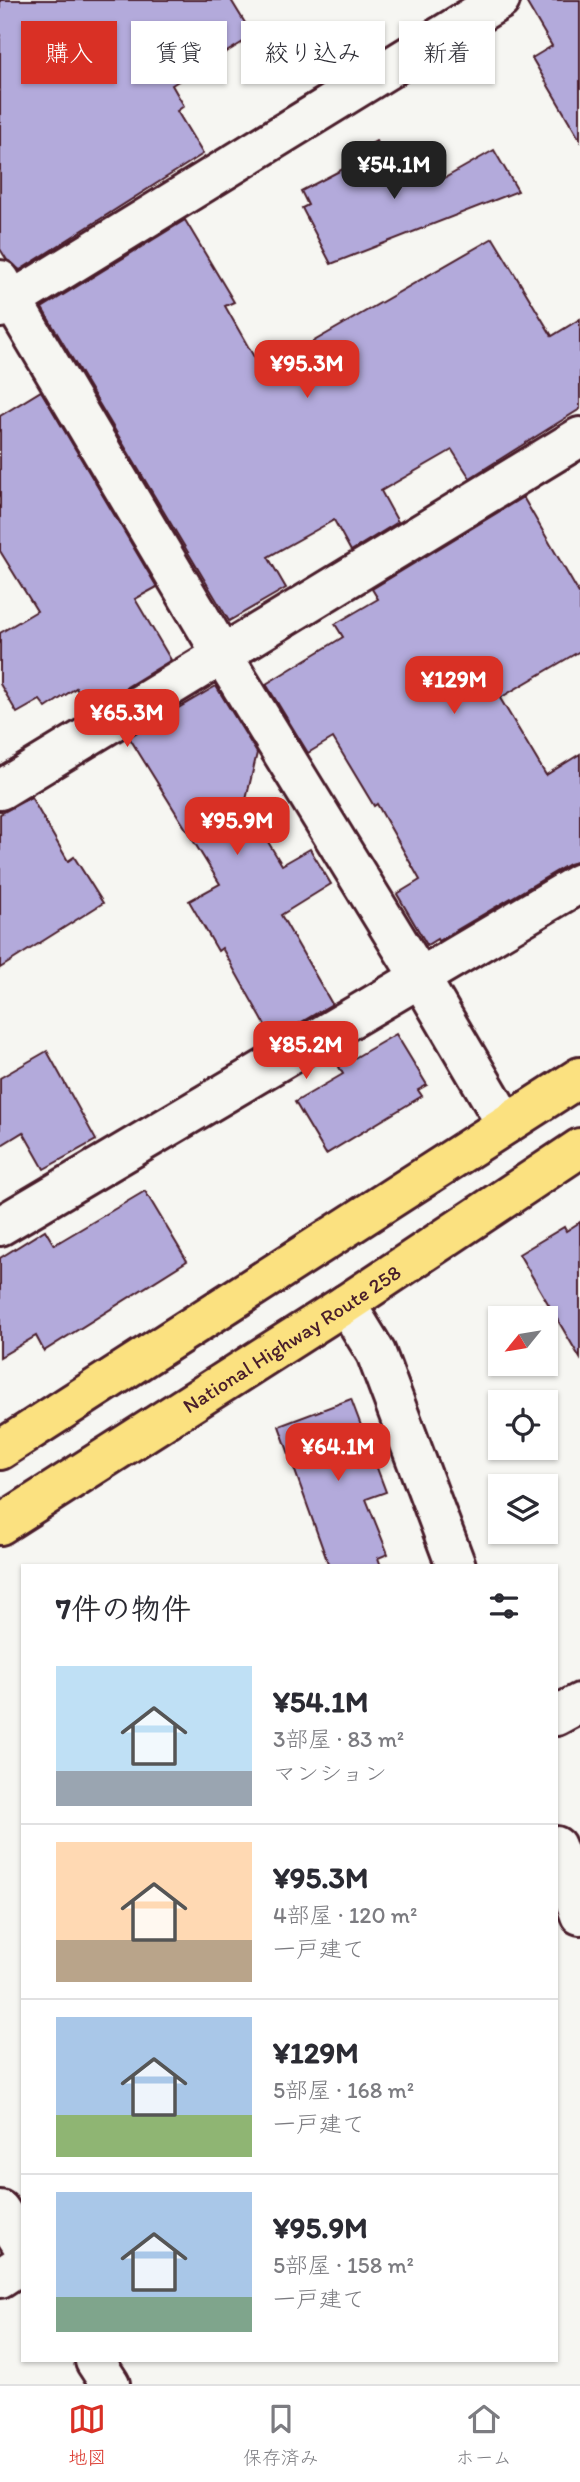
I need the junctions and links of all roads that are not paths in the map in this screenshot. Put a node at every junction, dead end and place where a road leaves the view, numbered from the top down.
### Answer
1 (500, 0) edge
2 (4, 296) edge
3 (580, 437) edge
4 (223, 656) junction
5 (0, 790) edge
6 (580, 883) edge
7 (421, 979) junction
8 (580, 1077) edge
9 (506, 1124) junction
10 (580, 1148) edge
11 (0, 1226) edge
12 (346, 1304) junction
13 (0, 1450) edge
14 (0, 1525) edge
15 (455, 1564) edge
16 (580, 1703) edge
17 (558, 1715) edge
18 (558, 1855) edge
19 (572, 1917) edge
20 (0, 2210) edge
21 (21, 2243) edge
22 (21, 2264) edge
23 (0, 2278) edge
24 (96, 2362) edge
25 (110, 2384) edge

1 - 2 street
2 - 4 street
3 - 4 street
4 - 5 street
4 - 7 street
6 - 7 street
7 - 9 street
7 - 11 street
8 - 9 highway
9 - 13 highway
10 - 12 highway, National Highway Route 258
12 - 14 highway, National Highway Route 258
12 - 15 street
16 - 17 street
18 - 19 street
20 - 21 street
22 - 23 street
24 - 25 street

